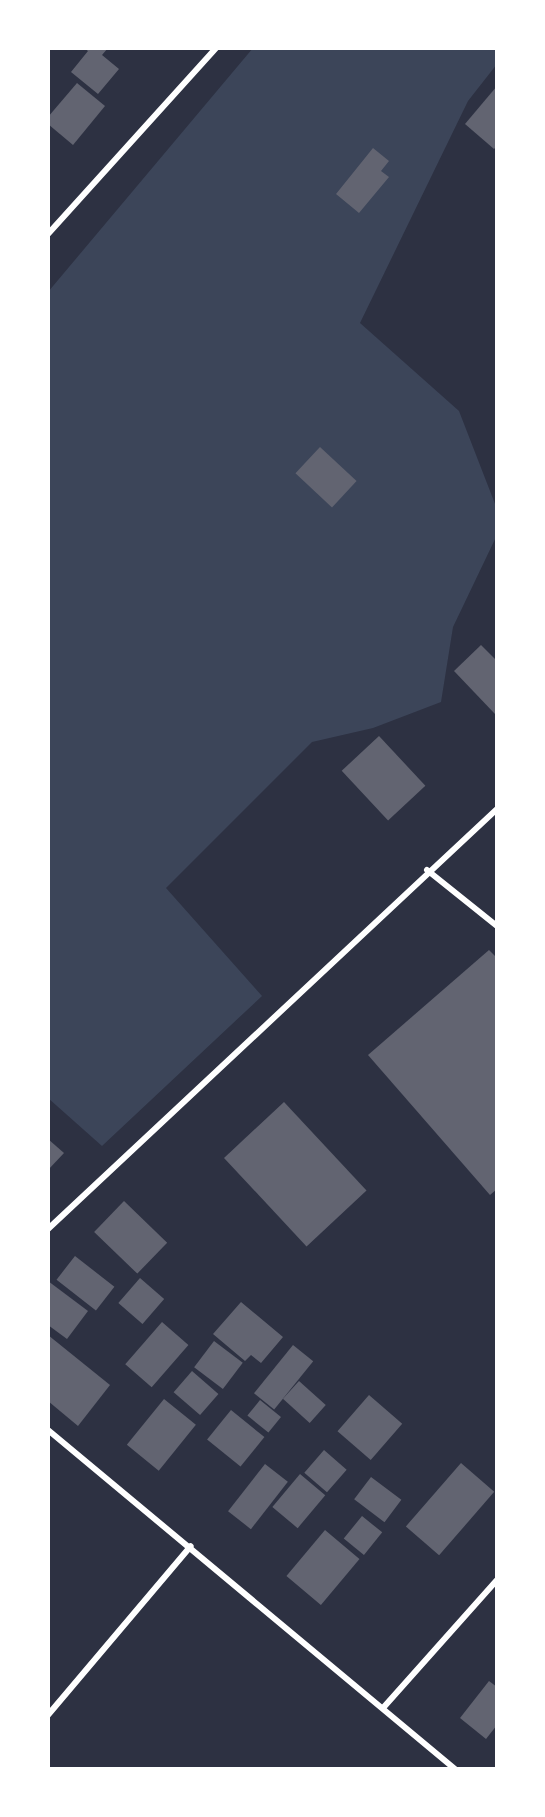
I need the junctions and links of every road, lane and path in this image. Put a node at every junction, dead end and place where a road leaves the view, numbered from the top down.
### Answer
1 (216, 48) edge
2 (48, 234) edge
3 (497, 809) edge
4 (428, 870) junction
5 (497, 926) edge
6 (48, 1229) edge
7 (48, 1431) edge
8 (191, 1546) junction
9 (497, 1580) edge
10 (383, 1708) junction
11 (48, 1714) edge
12 (455, 1769) edge

1 - 2 street
3 - 4 street
4 - 5 street
4 - 6 street
7 - 8 street
8 - 10 street
8 - 11 street
9 - 10 street
10 - 12 street

